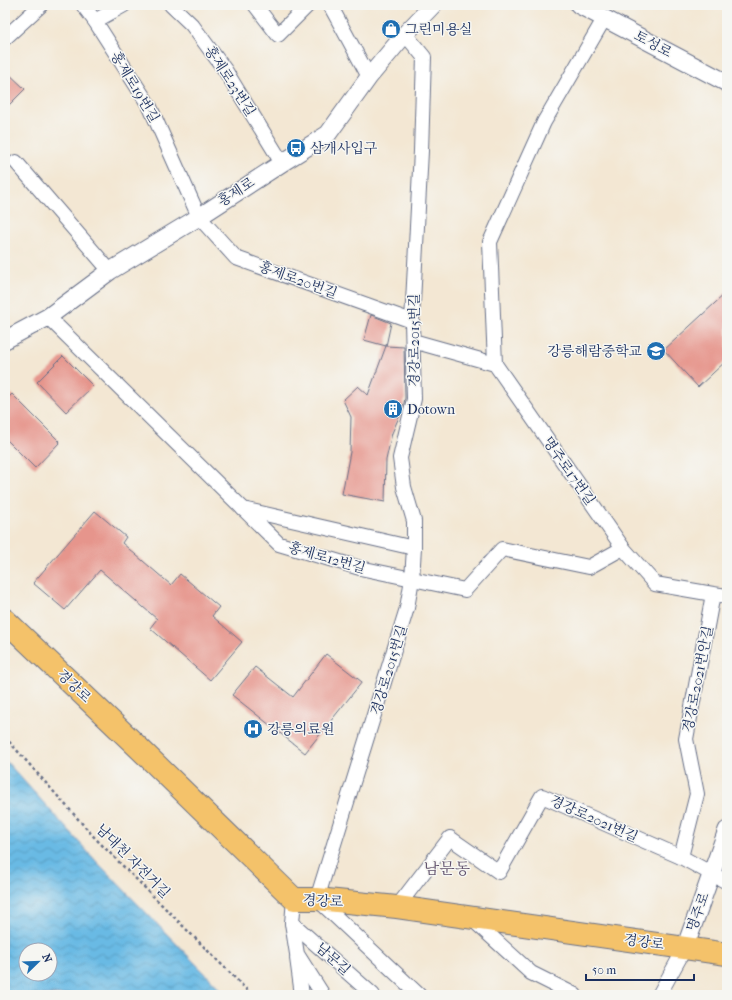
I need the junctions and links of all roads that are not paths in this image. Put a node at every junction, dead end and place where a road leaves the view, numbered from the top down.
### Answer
1 (41, 5) edge
2 (83, 5) edge
3 (124, 5) edge
4 (171, 5) edge
5 (255, 5) edge
6 (308, 5) edge
7 (330, 5) edge
8 (433, 5) edge
9 (579, 5) edge
10 (604, 19) junction
11 (95, 21) junction
12 (406, 34) junction
13 (5, 38) edge
14 (369, 77) junction
15 (727, 83) edge
16 (16, 162) dead end
17 (282, 162) junction
18 (199, 217) junction
19 (110, 271) junction
20 (48, 317) junction
21 (412, 321) junction
22 (5, 340) edge
23 (412, 341) junction
24 (496, 364) junction
25 (243, 508) junction
26 (414, 548) junction
27 (623, 548) junction
28 (412, 579) junction
29 (720, 595) edge
30 (5, 620) edge
31 (727, 830) edge
32 (681, 857) junction
33 (711, 874) junction
34 (727, 882) edge
35 (294, 899) junction
36 (317, 899) junction
37 (397, 907) junction
38 (470, 918) junction
39 (292, 923) junction
40 (685, 948) junction
41 (297, 954) junction
42 (727, 954) edge
43 (302, 995) edge
44 (323, 995) edge
45 (373, 995) edge
46 (419, 995) edge
47 (576, 995) edge
48 (659, 995) edge

1 - 13 street
2 - 11 street, 홍제로19번길
3 - 11 street
4 - 17 street, 홍제로23번길
5 - 6 street
7 - 14 street
8 - 12 street, 홍제로
9 - 10 street, 토성로
10 - 15 street, 토성로
10 - 24 street
11 - 18 street, 홍제로19번길
12 - 14 street, 홍제로
12 - 21 street, 경강로2015번길
14 - 17 street, 홍제로
16 - 19 street
17 - 18 street, 홍제로
18 - 19 street, 홍제로
18 - 21 street, 홍제로20번길
19 - 20 street, 홍제로
20 - 22 street, 홍제로
20 - 25 street, 홍제로12번길
21 - 23 street, 경강로2015번길
23 - 24 street
23 - 26 street, 경강로2015번길
24 - 27 street, 명주로17번길
25 - 26 street
25 - 28 street, 홍제로12번길
26 - 28 street, 경강로2015번길
27 - 28 street, 홍제로12번길
27 - 29 street, 명주로17번길
28 - 36 street, 경강로2015번길
29 - 32 street, 경강로2021번안길
30 - 35 main road, 경강로
31 - 33 street, 명주로
32 - 33 street, 경강로2021번길
32 - 37 street, 경강로2021번길
33 - 34 street, 경강로2021번길
33 - 40 street, 명주로
35 - 36 main road, 경강로
35 - 39 street
36 - 37 main road, 경강로
36 - 46 street
37 - 38 main road, 경강로
38 - 40 main road, 경강로
38 - 47 street
39 - 41 street
39 - 45 street, 남문길
40 - 42 main road, 경강로
40 - 48 street
41 - 43 street
41 - 44 street

